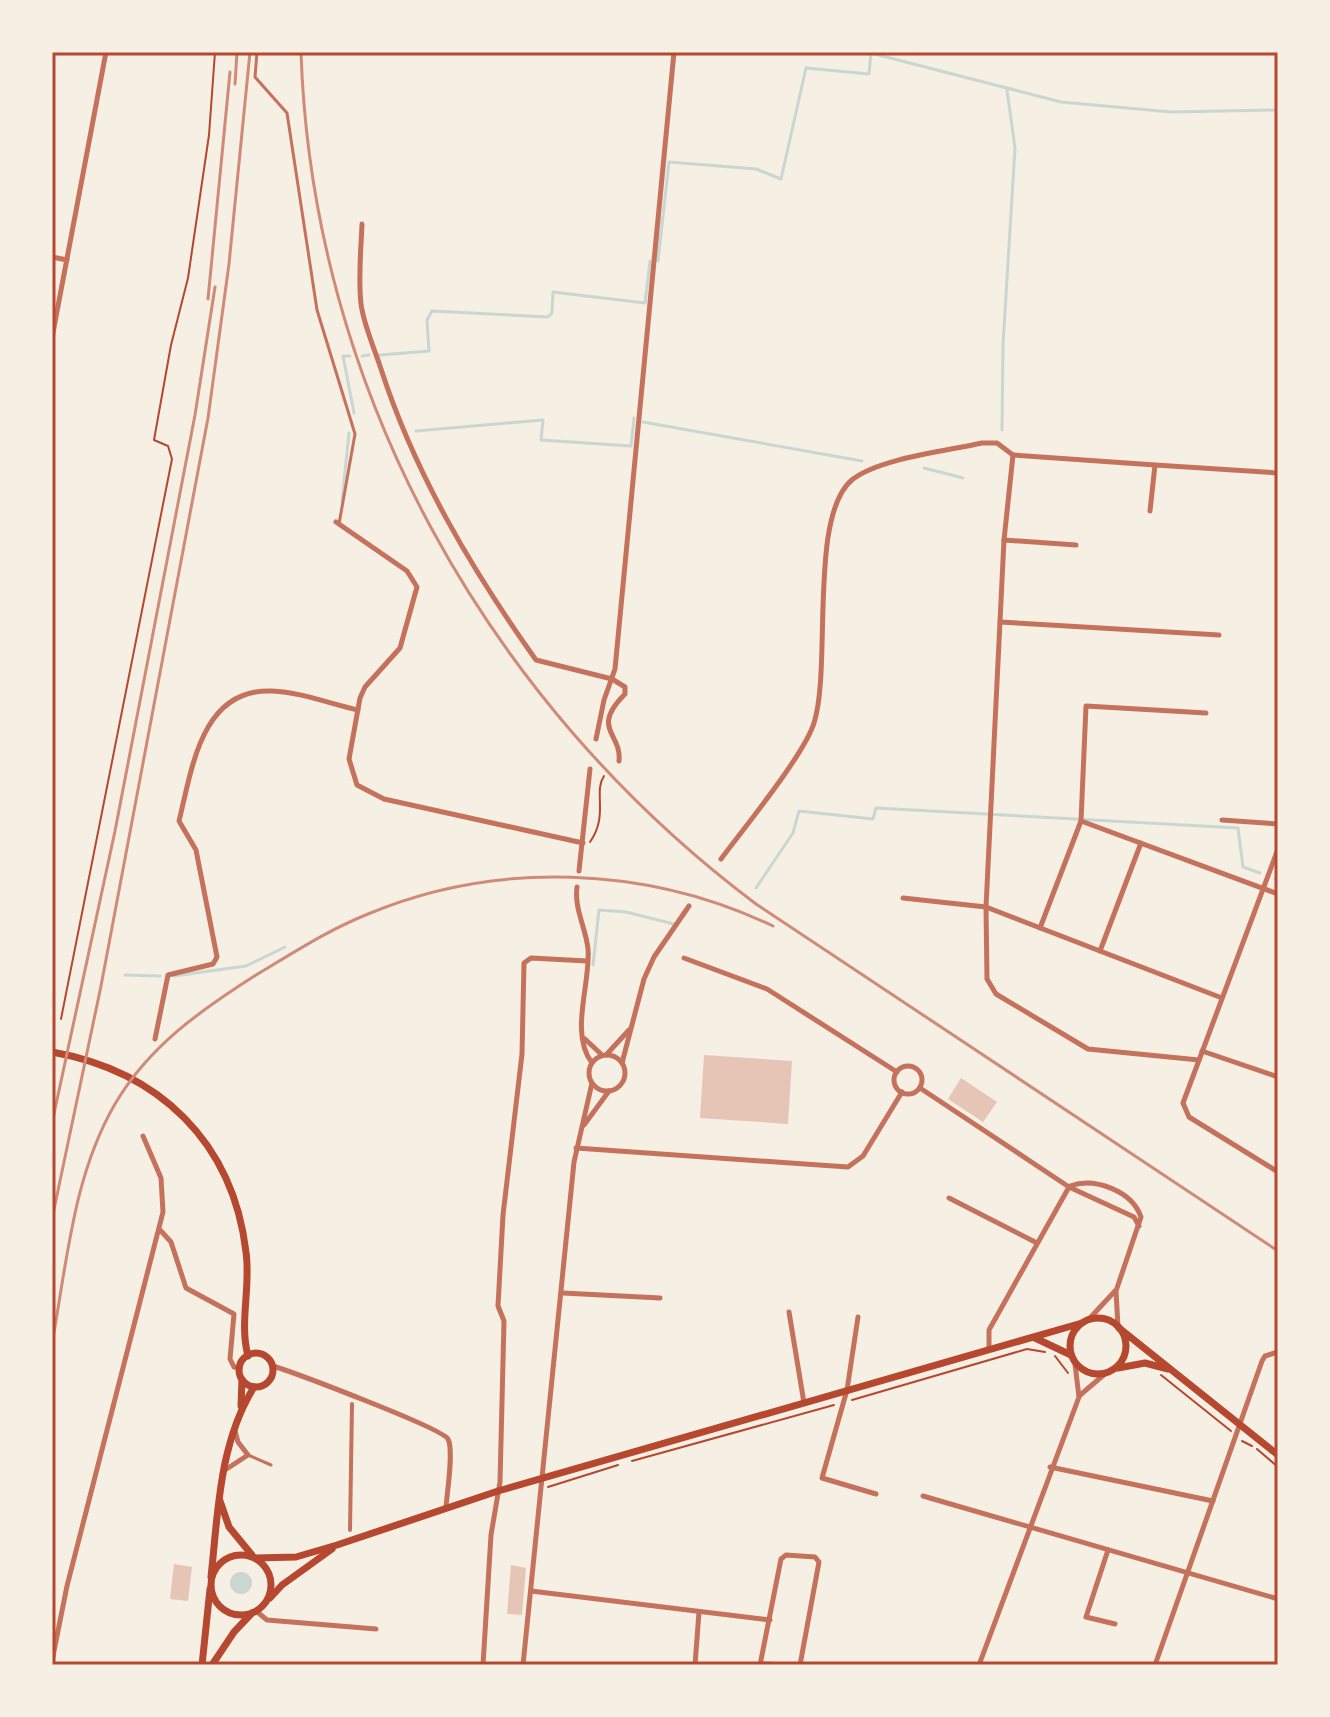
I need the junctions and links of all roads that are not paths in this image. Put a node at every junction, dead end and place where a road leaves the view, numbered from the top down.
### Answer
1 (106, 52) edge
2 (257, 52) edge
3 (674, 52) edge
4 (362, 224) dead end
5 (52, 257) edge
6 (67, 260) junction
7 (52, 338) edge
8 (1011, 453) junction
9 (1155, 465) junction
10 (1278, 473) edge
11 (1150, 511) dead end
12 (338, 523) joint
13 (1004, 540) junction
14 (1076, 545) dead end
15 (1000, 622) junction
16 (1219, 635) dead end
17 (612, 679) junction
18 (358, 710) junction
19 (1206, 713) dead end
20 (596, 739) dead end
21 (619, 761) dead end
22 (590, 769) dead end
23 (1222, 820) dead end
24 (1081, 821) junction
25 (1278, 824) edge
26 (583, 843) junction
27 (1141, 843) junction
28 (1278, 849) edge
29 (721, 859) dead end
30 (579, 871) dead end
31 (577, 887) dead end
32 (1263, 889) junction
33 (1278, 894) edge
34 (903, 898) dead end
35 (689, 906) dead end
36 (986, 907) junction
37 (1040, 928) junction
38 (1100, 951) junction
39 (684, 958) dead end
40 (587, 961) junction
41 (1222, 998) junction
42 (629, 1029) junction
43 (584, 1038) junction
44 (155, 1039) dead end
45 (1202, 1051) junction
46 (54, 1052) edge
47 (604, 1055) junction
48 (1199, 1060) junction
49 (592, 1063) junction
50 (622, 1063) junction
51 (897, 1072) junction
52 (1278, 1077) edge
53 (592, 1083) junction
54 (920, 1088) junction
55 (609, 1091) junction
56 (902, 1092) junction
57 (583, 1125) junction
58 (143, 1136) dead end
59 (576, 1148) junction
60 (1278, 1172) edge
61 (1094, 1181) junction
62 (1069, 1187) junction
63 (1088, 1194) junction
64 (949, 1198) dead end
65 (1139, 1226) junction
66 (160, 1230) junction
67 (1037, 1243) junction
68 (1116, 1291) junction
69 (563, 1293) junction
70 (660, 1298) dead end
71 (789, 1312) dead end
72 (858, 1317) dead end
73 (1086, 1321) junction
74 (1118, 1327) junction
75 (243, 1338) junction
76 (1035, 1338) junction
77 (989, 1349) junction
78 (1278, 1352) edge
79 (259, 1354) junction
80 (1071, 1355) junction
81 (248, 1356) junction
82 (1075, 1364) junction
83 (273, 1366) junction
84 (240, 1368) junction
85 (1110, 1372) junction
86 (1174, 1372) junction
87 (242, 1380) junction
88 (254, 1387) junction
89 (847, 1390) junction
90 (1079, 1397) junction
91 (804, 1403) junction
92 (352, 1404) dead end
93 (241, 1408) junction
94 (1241, 1425) junction
95 (234, 1426) junction
96 (248, 1455) junction
97 (1278, 1455) edge
98 (271, 1465) dead end
99 (1050, 1467) junction
100 (225, 1470) junction
101 (542, 1478) junction
102 (498, 1491) junction
103 (876, 1494) dead end
104 (923, 1496) dead end
105 (220, 1499) junction
106 (1213, 1501) junction
107 (446, 1507) junction
108 (1029, 1528) junction
109 (350, 1530) dead end
110 (337, 1545) junction
111 (1108, 1550) junction
112 (255, 1558) junction
113 (1187, 1574) junction
114 (211, 1580) junction
115 (531, 1591) junction
116 (1278, 1599) edge
117 (257, 1610) junction
118 (699, 1612) junction
119 (770, 1620) junction
120 (1115, 1624) dead end
121 (376, 1629) dead end
122 (52, 1661) edge
123 (760, 1664) edge
124 (202, 1665) edge
125 (212, 1665) edge
126 (483, 1665) edge
127 (523, 1665) edge
128 (695, 1665) edge
129 (791, 1665) edge
130 (800, 1665) edge
131 (979, 1665) edge
132 (1155, 1665) edge

1 - 6 street
2 - 12 lane
3 - 17 street
4 - 17 street
5 - 6 street
6 - 7 street
8 - 9 street
8 - 13 street
8 - 29 street
9 - 10 street
9 - 11 street
12 - 18 street
13 - 14 street
13 - 15 street
15 - 16 street
15 - 36 street
17 - 20 street
17 - 21 street
18 - 26 street
18 - 44 street
19 - 24 street
22 - 26 street
23 - 25 street
24 - 27 street
24 - 37 street
26 - 30 street
27 - 32 street
27 - 38 street
28 - 32 street
31 - 40 street
32 - 33 street
32 - 41 street
34 - 36 street
35 - 42 street
36 - 37 street
36 - 48 street
37 - 38 street
38 - 41 street
39 - 51 street
40 - 43 street
40 - 102 street
41 - 45 street
42 - 47 street
42 - 50 street
43 - 47 street
43 - 49 street
45 - 48 street
45 - 52 street
46 - 75 main road
47 - 49 street
47 - 50 street
48 - 60 street
49 - 53 street
50 - 55 street
51 - 54 street
51 - 56 street
53 - 55 street
53 - 57 street
54 - 56 street
54 - 62 street
55 - 57 street
56 - 59 street
57 - 59 street
58 - 66 street
59 - 69 street
61 - 62 street
61 - 63 street
61 - 65 street
62 - 63 street
62 - 67 street
63 - 65 street
64 - 67 street
65 - 68 street
66 - 84 street
66 - 122 street
67 - 77 street
68 - 73 street
68 - 74 street
69 - 70 street
69 - 101 street
71 - 91 street
72 - 89 street
73 - 74 main road
73 - 76 main road
73 - 80 main road
74 - 85 main road
74 - 86 main road
75 - 79 main road
75 - 81 main road
76 - 77 main road
76 - 80 main road
77 - 89 main road
78 - 94 street
79 - 81 main road
79 - 83 main road
80 - 82 main road
81 - 84 main road
82 - 85 main road
82 - 90 street
83 - 88 main road
83 - 107 street
84 - 87 main road
85 - 86 main road
85 - 90 street
86 - 94 main road
87 - 88 main road
87 - 93 main road
88 - 93 main road
89 - 91 main road
89 - 103 street
90 - 99 street
91 - 101 main road
92 - 109 street
93 - 95 main road
94 - 97 main road
94 - 106 street
95 - 96 street
95 - 100 main road
96 - 98 lane
96 - 100 street
99 - 106 street
99 - 108 street
100 - 105 main road
101 - 102 main road
101 - 115 street
102 - 107 main road
102 - 126 street
104 - 108 street
105 - 112 main road
105 - 114 main road
106 - 113 street
107 - 110 main road
108 - 111 street
108 - 131 street
110 - 112 main road
110 - 117 main road
111 - 113 street
111 - 120 street
112 - 114 main road
112 - 117 main road
113 - 116 street
113 - 132 street
114 - 117 main road
114 - 124 main road
115 - 118 street
115 - 127 street
117 - 121 street
117 - 125 main road
118 - 119 street
118 - 128 street
119 - 123 street
119 - 130 street
123 - 129 street

